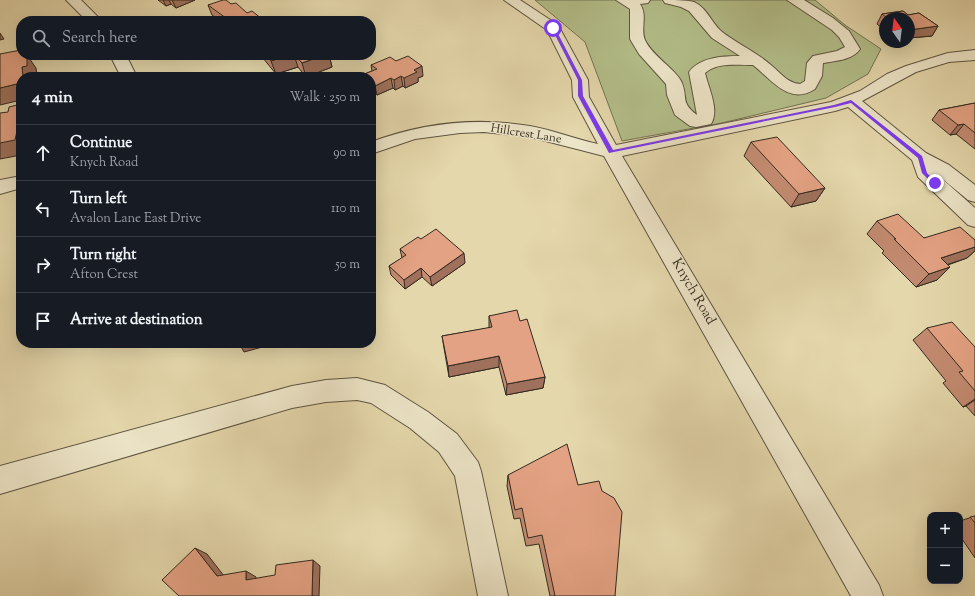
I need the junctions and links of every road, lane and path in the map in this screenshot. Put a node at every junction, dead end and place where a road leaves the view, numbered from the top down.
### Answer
1 (72, 0) edge
2 (511, 0) edge
3 (622, 0) edge
4 (644, 0) edge
5 (670, 0) edge
6 (794, 0) edge
7 (90, 16) edge
8 (975, 55) edge
9 (120, 60) edge
10 (755, 60) junction
11 (126, 72) edge
12 (851, 101) junction
13 (376, 146) edge
14 (611, 152) junction
15 (920, 157) junction
16 (967, 180) edge
17 (16, 183) edge
18 (0, 187) edge
19 (975, 195) edge
20 (975, 220) edge
21 (0, 480) edge
22 (493, 596) edge
23 (868, 596) edge

1 - 7 street
2 - 14 street, Knych Road
3 - 4 street
3 - 10 street
5 - 10 street
6 - 10 street
8 - 12 street
9 - 11 street
12 - 14 street
12 - 15 street
13 - 14 street, Hillcrest Lane
14 - 23 street, Knych Road
15 - 16 street
15 - 20 street
16 - 19 street
17 - 18 street
21 - 22 street

